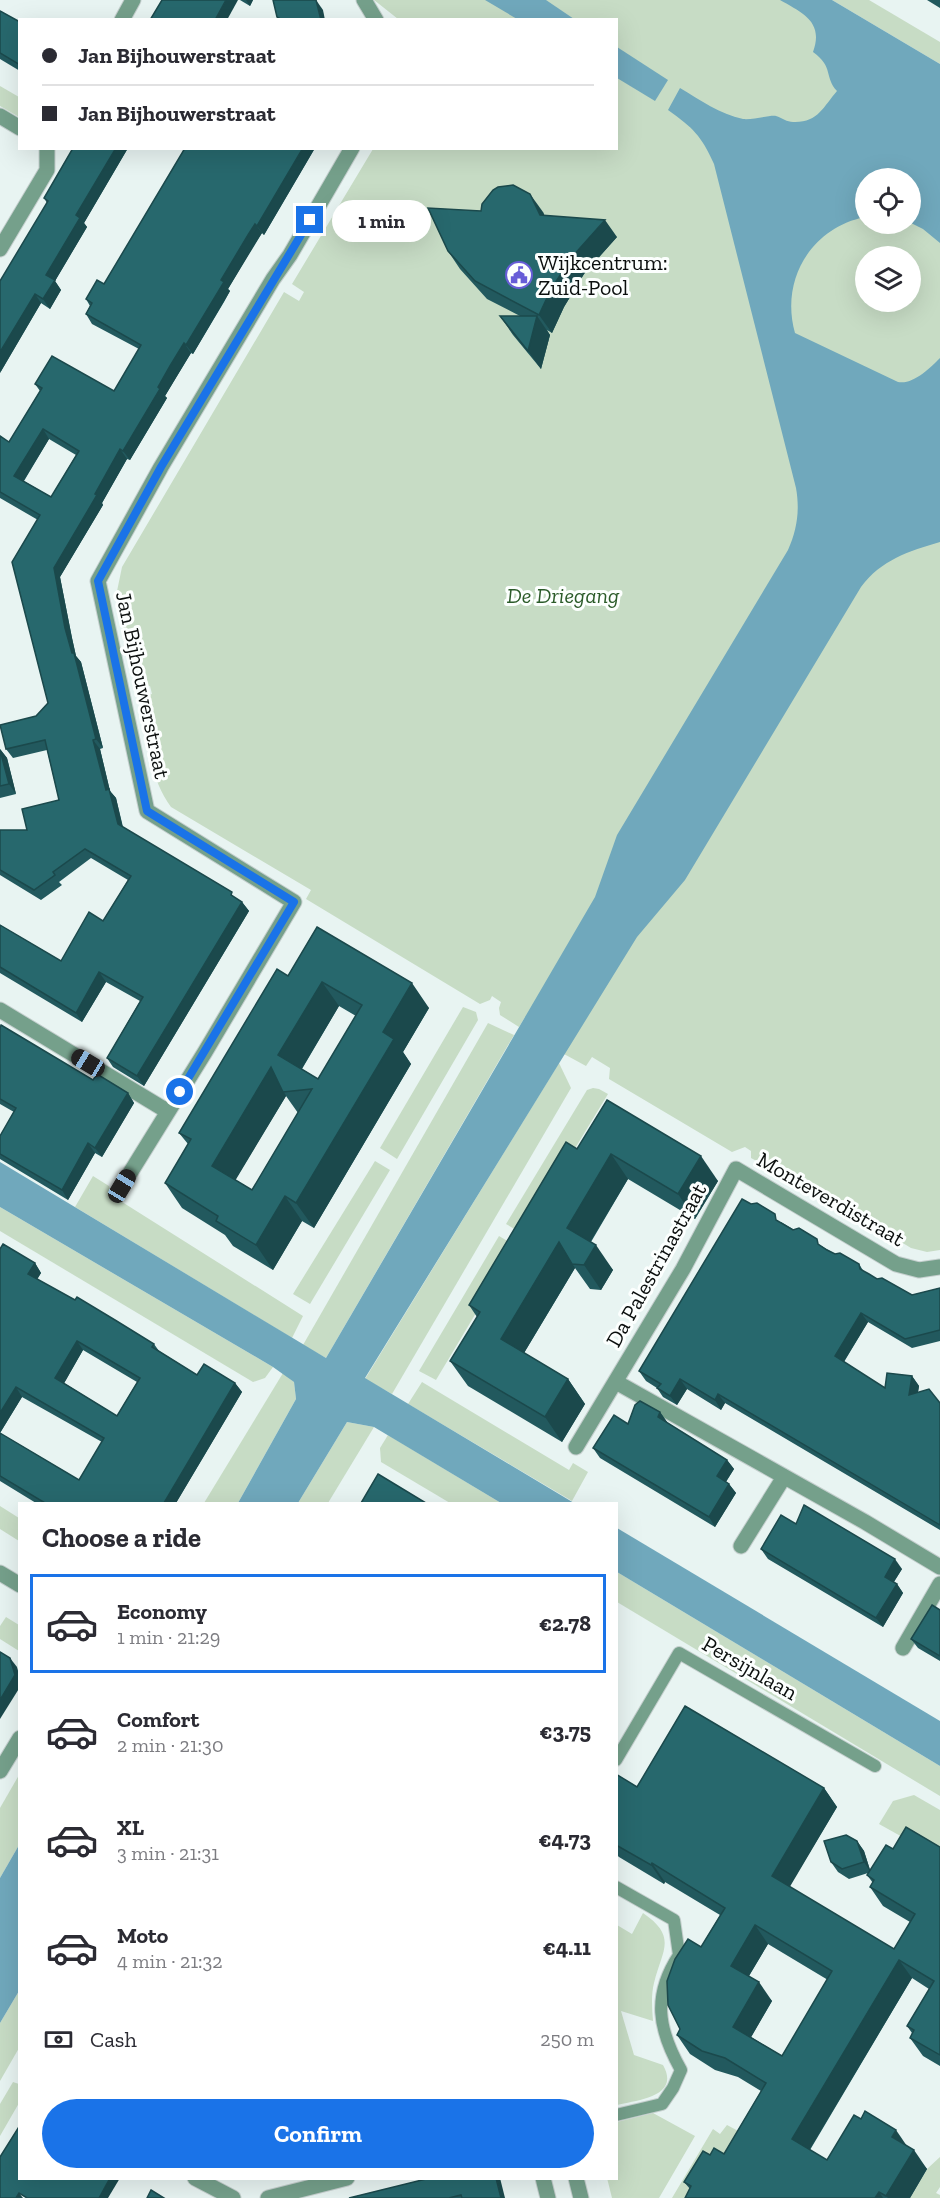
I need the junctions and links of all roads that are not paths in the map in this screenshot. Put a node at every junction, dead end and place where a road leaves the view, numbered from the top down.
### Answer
1 (133, 0) edge
2 (364, 0) edge
3 (123, 18) edge
4 (375, 18) edge
5 (0, 116) edge
6 (18, 127) edge
7 (47, 150) edge
8 (351, 150) edge
9 (0, 249) edge
10 (0, 1010) edge
11 (167, 1111) junction
12 (736, 1169) joint
13 (122, 1186) dead end
14 (940, 1267) edge
15 (615, 1382) junction
16 (576, 1447) dead end
17 (784, 1477) junction
18 (741, 1546) dead end
19 (940, 1568) edge
20 (0, 1573) edge
21 (18, 1584) edge
22 (940, 1584) edge
23 (903, 1648) dead end
24 (18, 1741) edge
25 (618, 1757) edge
26 (875, 1766) dead end
27 (0, 1771) edge
28 (618, 1888) edge
29 (618, 2115) edge
30 (199, 2180) edge
31 (339, 2180) edge
32 (544, 2180) edge
33 (576, 2180) edge
34 (233, 2198) edge
35 (268, 2198) edge
36 (548, 2198) edge
37 (581, 2198) edge

1 - 3 street
2 - 4 street
5 - 6 street
7 - 9 street
8 - 11 street, Jan Bijhouwerstraat
10 - 11 street
11 - 13 street, Jan Bijhouwerstraat
12 - 14 street, Monteverdistraat
12 - 15 street, Da Palestrinastraat
15 - 16 street, Da Palestrinastraat
15 - 17 street, Da Palestrinastraat
17 - 18 street
17 - 19 street, Da Palestrinastraat
20 - 21 street
22 - 23 street
24 - 27 street
25 - 26 lane, Persijnlaan
28 - 29 lane
30 - 34 street
31 - 35 street
32 - 36 street
33 - 37 street

